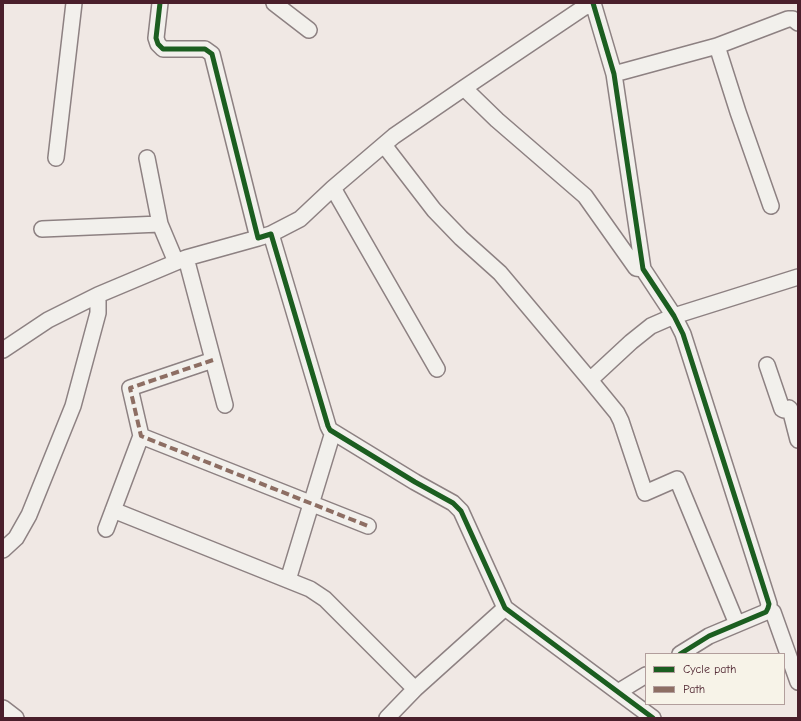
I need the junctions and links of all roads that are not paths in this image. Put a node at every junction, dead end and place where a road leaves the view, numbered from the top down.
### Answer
1 (74, 3) edge
2 (160, 3) edge
3 (274, 3) edge
4 (587, 4) edge
5 (798, 23) edge
6 (308, 30) dead end
7 (717, 46) junction
8 (614, 74) junction
9 (464, 88) junction
10 (384, 145) junction
11 (56, 158) dead end
12 (147, 158) dead end
13 (333, 188) junction
14 (771, 206) dead end
15 (160, 224) junction
16 (42, 229) dead end
17 (264, 236) junction
18 (181, 260) junction
19 (643, 269) junction
20 (798, 277) edge
21 (98, 295) junction
22 (674, 316) junction
23 (3, 350) edge
24 (213, 360) junction
25 (767, 365) dead end
26 (436, 369) dead end
27 (590, 380) junction
28 (225, 405) dead end
29 (334, 432) junction
30 (140, 436) junction
31 (798, 440) edge
32 (312, 504) junction
33 (113, 510) junction
34 (368, 526) dead end
35 (106, 529) dead end
36 (3, 550) edge
37 (288, 580) junction
38 (505, 608) junction
39 (768, 608) junction
40 (737, 624) junction
41 (682, 653) edge
42 (794, 659) edge
43 (645, 676) edge
44 (798, 682) edge
45 (415, 689) junction
46 (618, 692) junction
47 (3, 708) edge
48 (16, 718) edge
49 (387, 718) edge
50 (653, 718) edge

1 - 11 street
2 - 17 street
3 - 6 street
4 - 8 street
4 - 9 street
5 - 7 street
7 - 8 street
7 - 14 street
8 - 19 street
9 - 10 street
9 - 19 street
10 - 13 street
10 - 27 street
12 - 15 street
13 - 17 street
13 - 26 street
15 - 16 street
15 - 18 street
17 - 18 street
17 - 29 street
18 - 21 street
18 - 24 street
19 - 22 street
20 - 22 street
21 - 23 street
21 - 36 street
22 - 27 street
22 - 39 street
24 - 28 street
24 - 30 street
25 - 31 street
27 - 40 street
29 - 32 street
29 - 38 street
30 - 32 street
30 - 33 street
32 - 34 street
32 - 37 street
33 - 35 street
33 - 37 street
37 - 45 street
38 - 45 street
38 - 46 street
39 - 40 street
39 - 42 street
40 - 41 street
42 - 44 street
43 - 46 street
45 - 49 street
46 - 50 street
47 - 48 street

